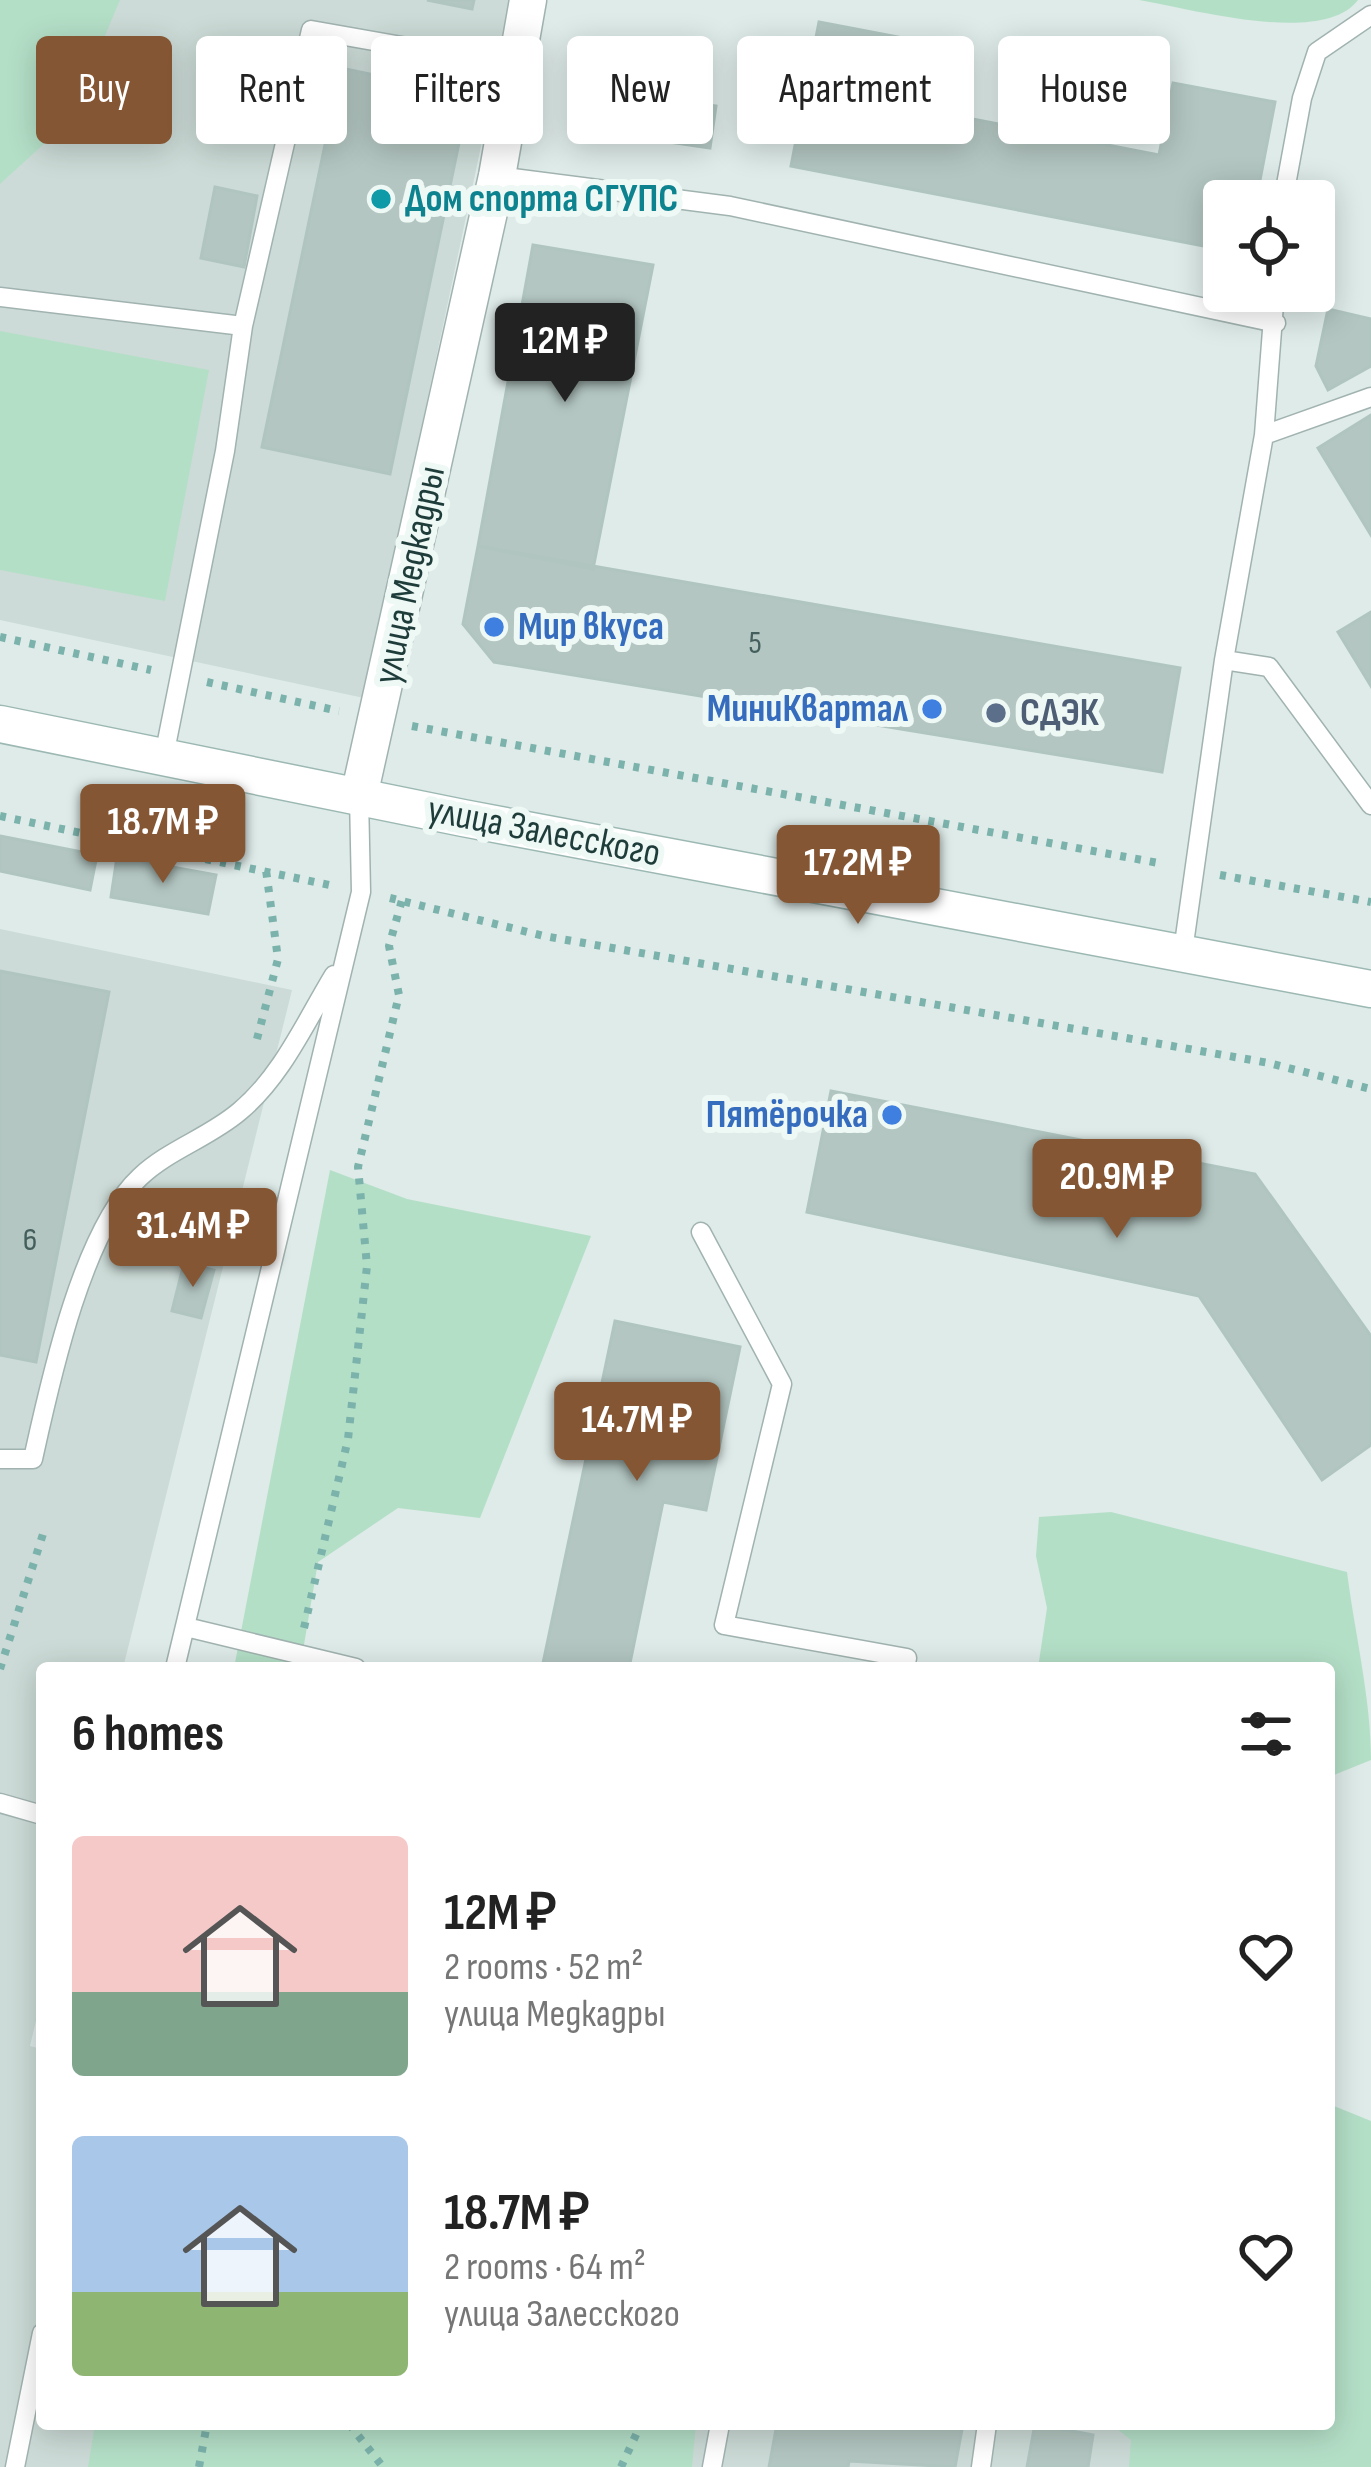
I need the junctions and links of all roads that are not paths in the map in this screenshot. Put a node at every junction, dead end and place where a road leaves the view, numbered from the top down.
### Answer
1 (528, 0) edge
2 (1371, 15) edge
3 (521, 36) edge
4 (371, 41) edge
5 (502, 144) edge
6 (497, 176) junction
7 (1287, 180) edge
8 (0, 297) edge
9 (1276, 312) edge
10 (1276, 323) junction
11 (243, 326) junction
12 (1371, 397) edge
13 (1264, 435) junction
14 (1224, 660) junction
15 (0, 724) edge
16 (164, 756) junction
17 (359, 796) junction
18 (1371, 805) edge
19 (1183, 951) junction
20 (343, 961) junction
21 (1371, 989) edge
22 (701, 1232) dead end
23 (0, 1459) edge
24 (186, 1627) junction
25 (177, 1662) edge
26 (331, 1662) edge
27 (906, 1662) edge
28 (0, 1803) edge
29 (36, 1813) edge
30 (36, 2363) edge
31 (719, 2430) edge
32 (986, 2430) edge
33 (15, 2467) edge
34 (712, 2467) edge
35 (981, 2467) edge

1 - 3 main road, улица Медкадры
2 - 7 lane
4 - 11 lane
5 - 6 main road, улица Медкадры
6 - 10 lane
6 - 17 main road, улица Медкадры
8 - 11 lane
9 - 10 lane
10 - 13 lane
11 - 16 lane
12 - 13 lane
13 - 14 lane
14 - 18 lane
14 - 19 lane
15 - 16 main road, улица Залесского
16 - 17 main road, улица Залесского
17 - 19 main road, улица Залесского
17 - 20 lane
19 - 21 main road, улица Залесского
20 - 23 lane
20 - 24 lane
22 - 27 lane
24 - 25 lane
24 - 26 lane
28 - 29 lane
30 - 33 lane
31 - 34 lane
32 - 35 lane

